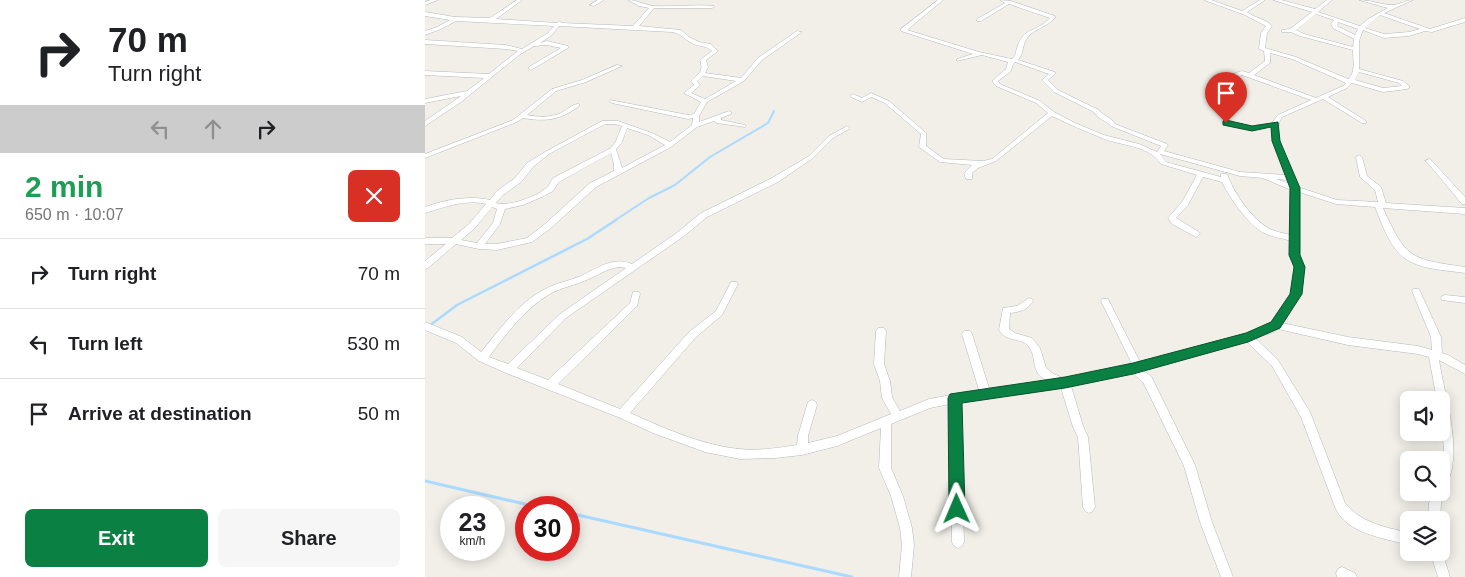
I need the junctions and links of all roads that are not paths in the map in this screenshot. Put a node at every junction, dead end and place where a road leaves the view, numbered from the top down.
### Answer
1 (437, 0) edge
2 (520, 0) edge
3 (602, 0) edge
4 (629, 0) edge
5 (941, 0) edge
6 (1206, 0) edge
7 (1230, 0) edge
8 (1263, 0) edge
9 (1275, 0) edge
10 (1330, 0) edge
11 (1361, 0) edge
12 (1411, 0) edge
13 (1005, 1) edge
14 (425, 4) edge
15 (592, 4) dead end
16 (1221, 5) junction
17 (653, 7) junction
18 (712, 7) dead end
19 (1391, 7) junction
20 (1316, 12) junction
21 (1244, 14) junction
22 (1382, 14) junction
23 (426, 15) edge
24 (455, 19) junction
25 (1337, 19) junction
26 (491, 20) junction
27 (979, 20) dead end
28 (1465, 20) edge
29 (559, 23) junction
30 (1362, 26) junction
31 (635, 27) junction
32 (1292, 30) junction
33 (1423, 30) junction
34 (1284, 31) dead end
35 (799, 32) dead end
36 (425, 33) edge
37 (1356, 38) junction
38 (425, 42) edge
39 (532, 45) junction
40 (1356, 49) junction
41 (1267, 51) junction
42 (521, 52) junction
43 (980, 54) junction
44 (959, 60) dead end
45 (1013, 60) junction
46 (619, 66) dead end
47 (531, 68) dead end
48 (1356, 70) junction
49 (425, 73) edge
50 (702, 74) junction
51 (490, 76) junction
52 (1249, 76) junction
53 (742, 80) junction
54 (1350, 81) junction
55 (1210, 91) dead end
56 (468, 94) junction
57 (853, 96) dead end
58 (612, 100) dead end
59 (425, 101) edge
60 (705, 101) junction
61 (1316, 101) junction
62 (577, 105) dead end
63 (729, 113) dead end
64 (1053, 113) junction
65 (523, 116) junction
66 (696, 116) junction
67 (719, 117) junction
68 (1364, 122) dead end
69 (1226, 123) dead end
70 (425, 124) edge
71 (1275, 124) junction
72 (625, 126) junction
73 (695, 126) junction
74 (743, 126) dead end
75 (847, 128) dead end
76 (669, 146) junction
77 (613, 149) junction
78 (425, 156) edge
79 (1359, 157) dead end
80 (1429, 161) dead end
81 (983, 163) junction
82 (1230, 171) junction
83 (618, 172) junction
84 (1201, 174) junction
85 (1254, 174) junction
86 (969, 177) dead end
87 (1291, 178) junction
88 (1223, 180) junction
89 (1295, 188) junction
90 (1465, 202) edge
91 (492, 204) junction
92 (1379, 204) junction
93 (501, 208) junction
94 (425, 210) edge
95 (1465, 211) edge
96 (1196, 234) dead end
97 (1295, 239) junction
98 (425, 241) edge
99 (454, 241) junction
100 (479, 246) junction
101 (425, 266) edge
102 (632, 267) junction
103 (1465, 270) edge
104 (734, 284) dead end
105 (1416, 291) dead end
106 (636, 294) dead end
107 (1445, 298) dead end
108 (1465, 300) edge
109 (1029, 301) dead end
110 (1105, 301) dead end
111 (1276, 325) junction
112 (429, 327) edge
113 (881, 331) dead end
114 (967, 334) dead end
115 (1248, 337) junction
116 (1435, 355) junction
117 (482, 358) junction
118 (1135, 368) junction
119 (509, 370) junction
120 (1465, 370) edge
121 (1065, 383) junction
122 (549, 386) junction
123 (985, 393) junction
124 (955, 398) junction
125 (812, 405) dead end
126 (622, 414) junction
127 (898, 417) junction
128 (886, 421) junction
129 (802, 450) junction
130 (1448, 451) edge
131 (1089, 507) dead end
132 (1400, 536) edge
133 (958, 542) dead end
134 (1439, 561) edge
135 (905, 577) edge
136 (1227, 577) edge
137 (1443, 577) edge

1 - 14 street
2 - 26 street
3 - 15 street
4 - 17 street
5 - 43 street
6 - 16 street
7 - 16 street
8 - 21 street
9 - 20 street
10 - 20 street
11 - 19 street
12 - 19 street
13 - 27 street
13 - 45 street
16 - 21 street
17 - 18 street
17 - 31 street
19 - 22 street
20 - 25 street
20 - 32 street
21 - 41 street
22 - 30 street
22 - 33 street
23 - 24 street
24 - 26 street
24 - 36 street
25 - 30 street
25 - 37 street
26 - 29 street
28 - 33 street
29 - 31 street
29 - 39 street
30 - 33 street
30 - 37 street
31 - 50 street
32 - 34 street
32 - 40 street
35 - 53 street
37 - 40 street
38 - 42 street
39 - 42 street
39 - 47 street
40 - 48 street
41 - 52 street
41 - 54 street
42 - 51 street
43 - 44 street
43 - 45 street
45 - 64 street
45 - 82 street
46 - 65 street
48 - 54 street
48 - 54 street
49 - 51 street
50 - 53 street
50 - 60 street
51 - 56 street
52 - 55 street
52 - 61 street
53 - 60 street
54 - 61 street
56 - 59 street
56 - 70 street
57 - 81 street
58 - 66 street
60 - 66 street
61 - 68 street
61 - 71 street
62 - 65 street
63 - 67 street
64 - 81 street
64 - 84 street
65 - 78 street
66 - 73 street
67 - 73 street
67 - 74 street
69 - 71 street
71 - 87 street
72 - 76 street
72 - 77 street
72 - 91 street
73 - 76 street
75 - 102 street
76 - 83 street
77 - 83 street
77 - 93 street
79 - 92 street
80 - 90 street
81 - 86 street
82 - 85 street
82 - 88 street
83 - 100 street
84 - 88 street
84 - 96 street
85 - 87 street
85 - 89 street
87 - 89 street
88 - 97 street
89 - 92 street
89 - 97 street
91 - 93 street
91 - 94 street
91 - 99 street
92 - 95 street
92 - 103 street
93 - 100 street
97 - 111 street
98 - 99 street
99 - 100 street
99 - 101 street
102 - 117 street
102 - 119 street
104 - 126 street
105 - 116 street
106 - 122 street
107 - 108 street
109 - 121 street
110 - 118 street
111 - 115 street
111 - 116 street
112 - 117 street
113 - 127 street
114 - 123 street
115 - 118 street
115 - 132 street
116 - 120 street
116 - 130 street
117 - 119 street
118 - 121 street
118 - 136 street
119 - 122 street
121 - 123 street
121 - 131 street
122 - 126 street
123 - 124 street
124 - 127 street
124 - 133 street
125 - 129 street
126 - 129 street
127 - 128 street
128 - 129 street
128 - 135 street
134 - 137 street

